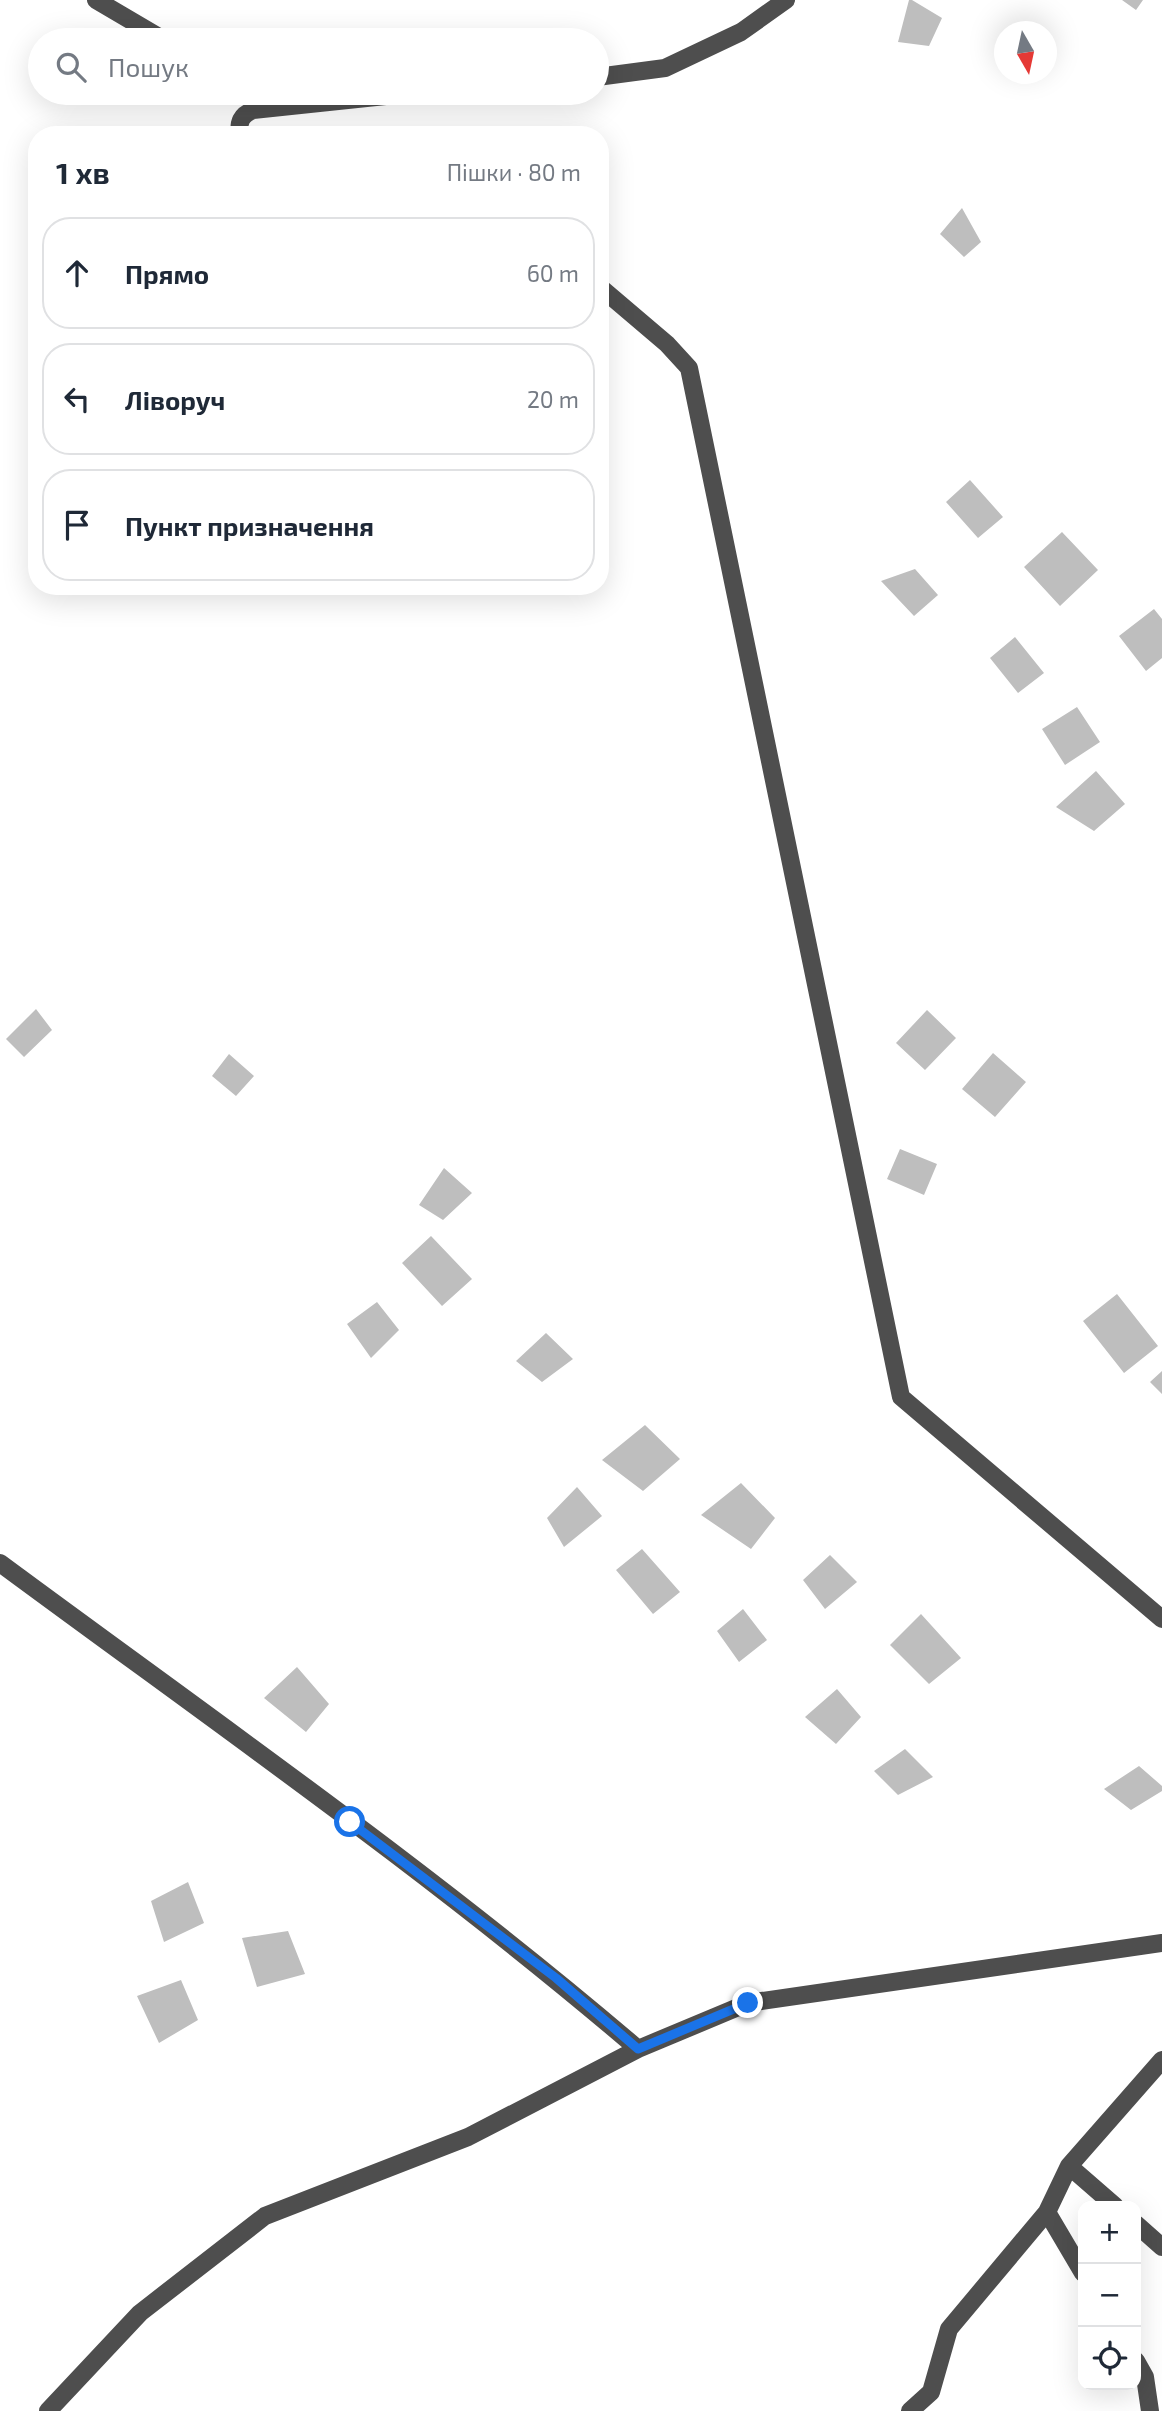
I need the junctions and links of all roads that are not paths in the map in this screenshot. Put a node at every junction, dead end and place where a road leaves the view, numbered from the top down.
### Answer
1 (96, 0) edge
2 (786, 0) edge
3 (144, 28) edge
4 (609, 75) edge
5 (250, 105) edge
6 (269, 105) edge
7 (297, 105) edge
8 (241, 126) edge
9 (609, 295) edge
10 (0, 1563) edge
11 (1162, 1619) edge
12 (1162, 1943) edge
13 (638, 2049) junction
14 (1162, 2060) edge
15 (1069, 2166) junction
16 (1109, 2201) edge
17 (1047, 2212) junction
18 (1141, 2228) edge
19 (1162, 2247) edge
20 (1078, 2265) edge
21 (1141, 2370) edge
22 (48, 2411) edge
23 (910, 2411) edge
24 (1150, 2411) edge

1 - 3 street
2 - 4 street
5 - 8 street
6 - 7 street
9 - 11 street
10 - 13 street
12 - 13 street
13 - 22 street
14 - 15 street
15 - 16 street
15 - 17 street
17 - 20 street
17 - 23 street
18 - 19 street
21 - 24 street

